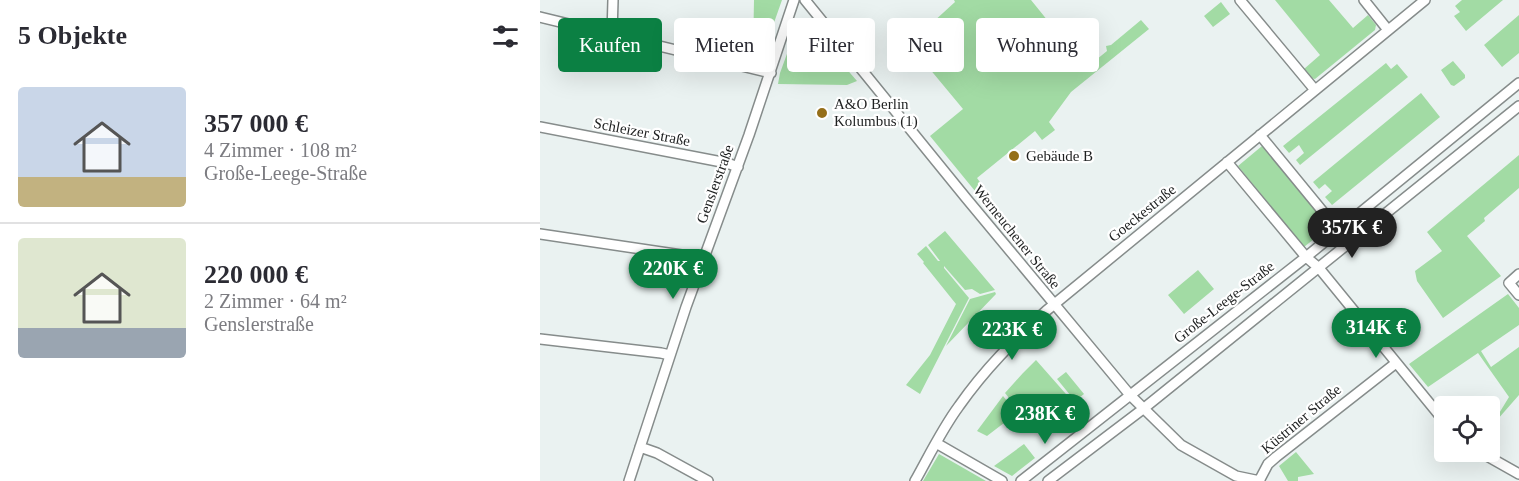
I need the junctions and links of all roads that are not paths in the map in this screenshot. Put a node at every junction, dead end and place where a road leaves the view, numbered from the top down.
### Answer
1 (612, 0) edge
2 (794, 0) edge
3 (805, 0) edge
4 (1240, 0) edge
5 (1364, 0) edge
6 (1425, 0) edge
7 (540, 17) edge
8 (612, 18) edge
9 (558, 21) edge
10 (1388, 30) junction
11 (662, 46) edge
12 (771, 73) junction
13 (1519, 83) edge
14 (1315, 90) junction
15 (1500, 99) junction
16 (1515, 109) edge
17 (540, 127) edge
18 (1260, 135) junction
19 (1227, 162) junction
20 (738, 167) junction
21 (1338, 230) junction
22 (540, 234) edge
23 (1306, 257) junction
24 (703, 260) junction
25 (1319, 268) junction
26 (1519, 274) edge
27 (1519, 295) edge
28 (1054, 305) junction
29 (540, 339) edge
30 (669, 355) junction
31 (1396, 363) junction
32 (1130, 395) junction
33 (1143, 409) junction
34 (1434, 410) edge
35 (936, 443) junction
36 (640, 447) junction
37 (1498, 462) edge
38 (1519, 474) edge
39 (628, 481) edge
40 (708, 481) edge
41 (915, 481) edge
42 (1002, 481) edge
43 (1021, 481) edge
44 (1048, 481) edge
45 (1260, 481) edge

1 - 8 street
2 - 12 street, Genslerstraße
3 - 28 street, Werneuchener Straße
4 - 14 street
5 - 10 street
6 - 10 street, Goeckestraße
7 - 9 street
10 - 14 street, Goeckestraße
11 - 12 street
12 - 20 street, Genslerstraße
13 - 15 street, Große-Leege-Straße
14 - 18 street, Goeckestraße
15 - 16 street
15 - 21 street, Große-Leege-Straße
16 - 25 street
17 - 20 street, Schleizer Straße
18 - 19 street, Goeckestraße
18 - 21 street
19 - 23 street
19 - 28 street, Goeckestraße
20 - 24 street, Genslerstraße
21 - 23 street, Große-Leege-Straße
22 - 24 street
23 - 25 street
23 - 32 street, Große-Leege-Straße
24 - 30 street, Genslerstraße
25 - 31 street
25 - 33 street
26 - 27 street
28 - 32 street, Werneuchener Straße
28 - 35 street, Goeckestraße
29 - 30 street
30 - 36 street, Genslerstraße
31 - 34 street
31 - 45 street, Küstriner Straße
32 - 33 street, Werneuchener Straße
32 - 43 street, Große-Leege-Straße
33 - 44 street
33 - 45 street, Werneuchener Straße
35 - 41 street, Goeckestraße
35 - 42 street
36 - 39 street, Genslerstraße
36 - 40 street
37 - 38 street

